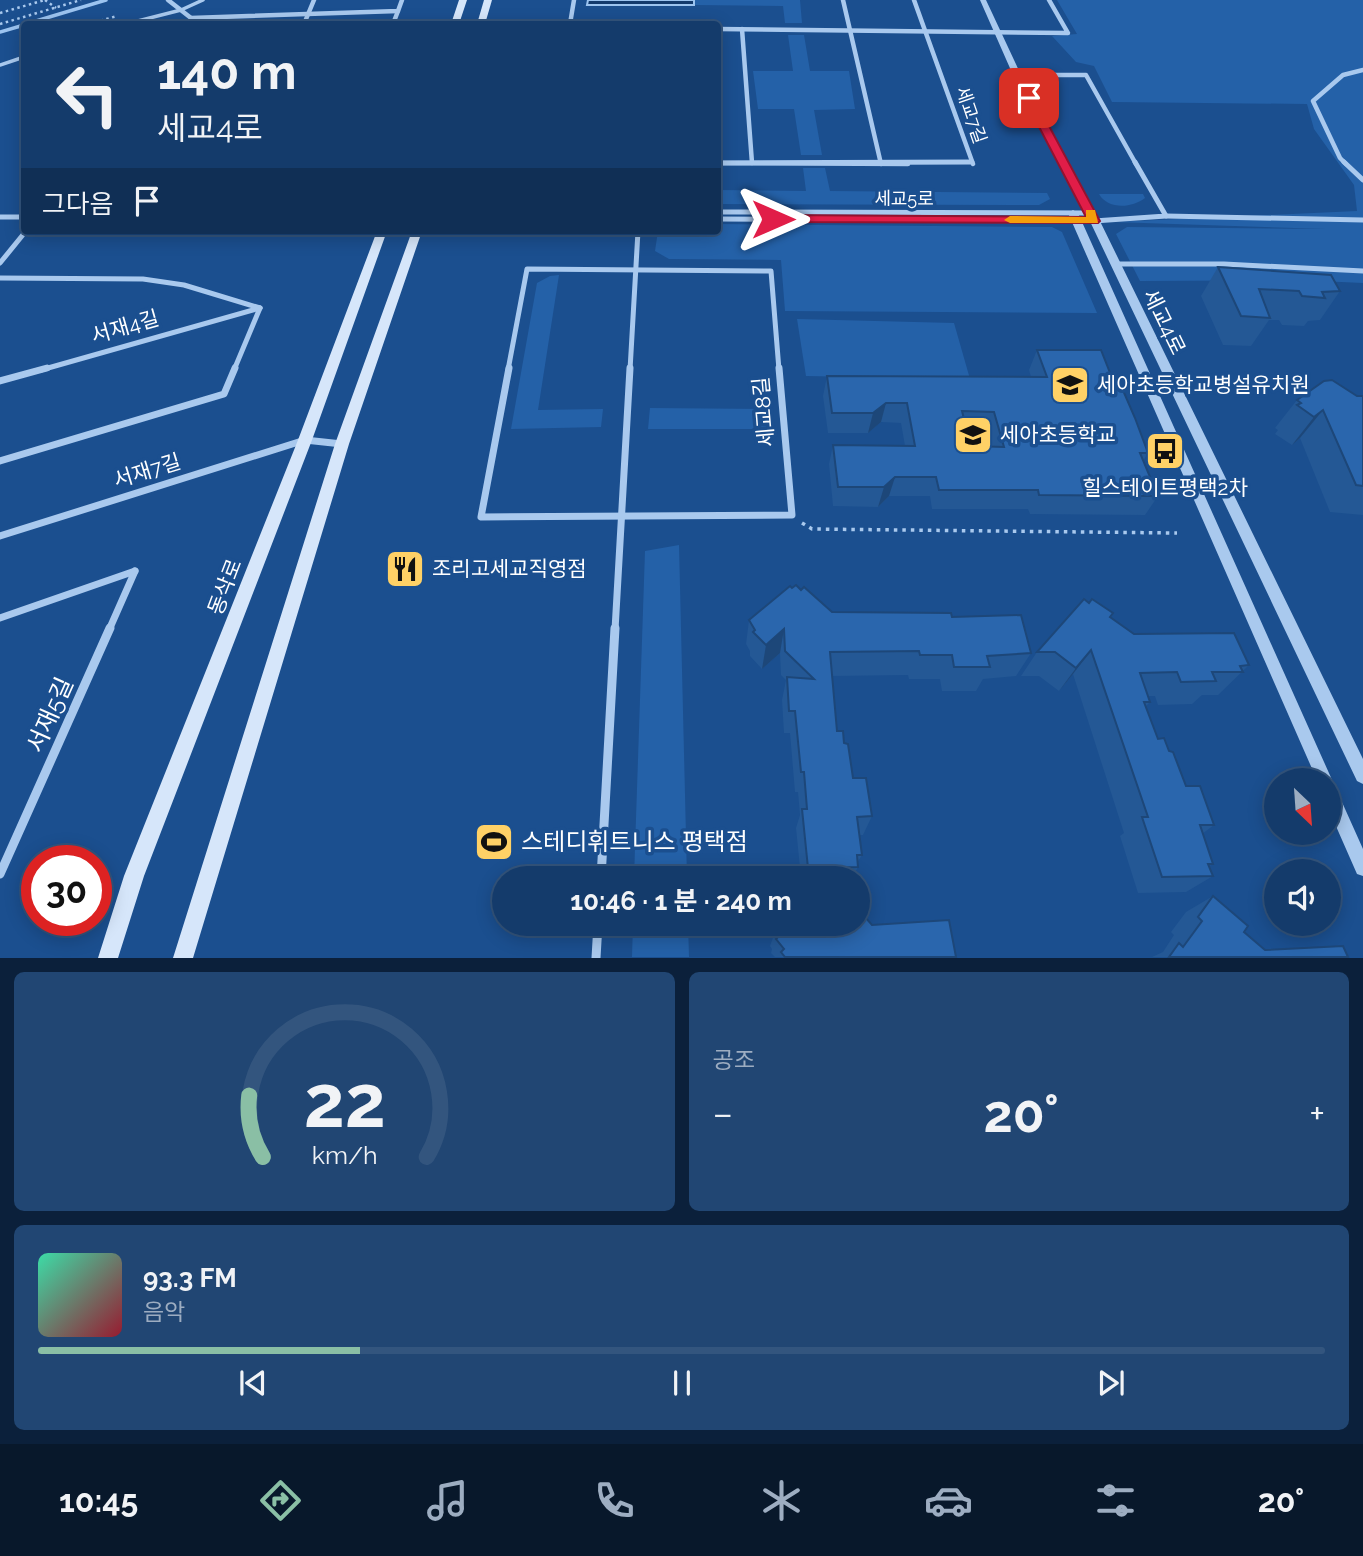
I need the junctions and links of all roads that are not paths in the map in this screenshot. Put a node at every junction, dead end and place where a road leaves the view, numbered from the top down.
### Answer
1 (168, 0) edge
2 (203, 0) edge
3 (314, 0) edge
4 (402, 0) edge
5 (463, 0) edge
6 (488, 0) edge
7 (574, 0) edge
8 (843, 0) edge
9 (915, 0) edge
10 (983, 0) edge
11 (1049, 0) edge
12 (179, 8) junction
13 (398, 11) junction
14 (308, 14) junction
15 (191, 18) junction
16 (136, 21) edge
17 (190, 21) edge
18 (305, 21) edge
19 (394, 21) edge
20 (456, 21) edge
21 (482, 21) edge
22 (570, 21) edge
23 (721, 29) edge
24 (742, 29) junction
25 (926, 29) junction
26 (850, 30) junction
27 (997, 30) junction
28 (21, 58) edge
29 (0, 65) edge
30 (1363, 70) edge
31 (1017, 75) junction
32 (721, 163) edge
33 (752, 163) junction
34 (881, 163) junction
35 (1363, 180) edge
36 (721, 212) edge
37 (1075, 216) junction
38 (1166, 216) junction
39 (0, 217) edge
40 (21, 217) edge
41 (1092, 217) junction
42 (721, 219) edge
43 (1363, 220) edge
44 (23, 235) edge
45 (381, 235) edge
46 (416, 235) edge
47 (638, 235) edge
48 (0, 263) edge
49 (1115, 264) junction
50 (636, 270) junction
51 (1363, 271) edge
52 (0, 278) edge
53 (260, 308) junction
54 (0, 380) edge
55 (305, 440) junction
56 (342, 444) junction
57 (0, 461) edge
58 (623, 516) junction
59 (0, 536) edge
60 (0, 618) edge
61 (1320, 768) edge
62 (1363, 776) edge
63 (1341, 818) edge
64 (602, 866) edge
65 (1363, 868) edge
66 (0, 874) edge
67 (597, 936) edge
68 (108, 957) edge
69 (183, 957) edge
70 (596, 957) edge

1 - 12 street
2 - 12 lane
3 - 14 street
4 - 13 street
5 - 20 main road
6 - 21 main road
7 - 22 street
8 - 26 street
9 - 25 street, 세교7길
10 - 27 street, 세교4로
11 - 27 street
12 - 15 street
12 - 16 lane
13 - 14 street
13 - 19 street
14 - 15 street
14 - 18 street
15 - 17 street
23 - 24 street
24 - 26 street
24 - 33 street
25 - 26 street
25 - 27 street
25 - 34 street, 세교7길
26 - 34 street
27 - 31 street, 세교4로
28 - 29 lane
30 - 35 street
31 - 38 street
31 - 41 street, 세교4로
32 - 33 street, 세교7길
33 - 34 street, 세교7길
36 - 37 street, 세교5로
37 - 41 street, 세교5로
37 - 42 street, 세교5로
37 - 61 street, 세교4로
38 - 41 street, 세교5로
38 - 43 street, 세교5로
39 - 40 street
41 - 49 street, 세교4로
44 - 48 street
45 - 55 main road, 동삭로
46 - 56 main road
47 - 50 street
49 - 51 street
49 - 62 street, 세교4로
50 - 58 street
50 - 58 street, 세교8길
50 - 58 street, 세교8길
52 - 53 street
53 - 54 street, 서재4길
53 - 57 street
55 - 56 street
55 - 59 street, 서재7길
55 - 68 main road, 동삭로
56 - 69 main road
58 - 64 street
60 - 66 street, 서재5길
63 - 65 street
67 - 70 street

